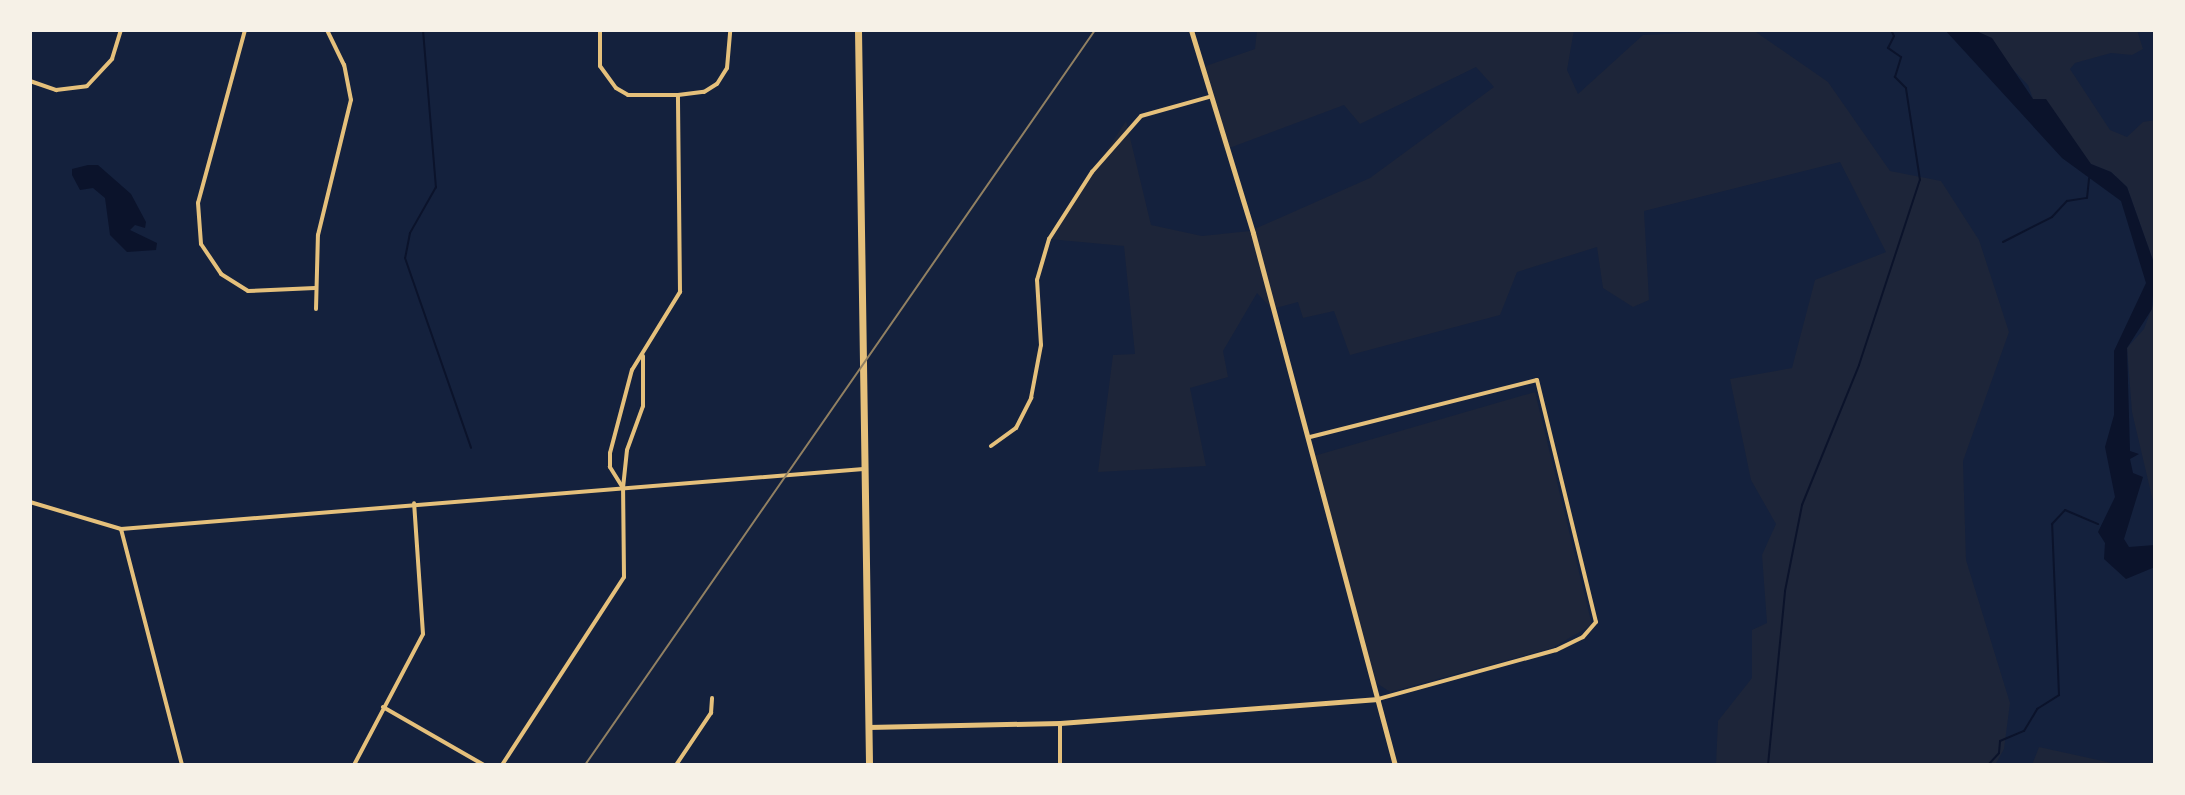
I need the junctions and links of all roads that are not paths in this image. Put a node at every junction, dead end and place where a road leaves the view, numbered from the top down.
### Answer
1 (121, 30) edge
2 (245, 30) edge
3 (327, 30) edge
4 (600, 30) edge
5 (730, 30) edge
6 (858, 30) edge
7 (1191, 30) edge
8 (30, 81) edge
9 (678, 95) junction
10 (1209, 97) junction
11 (315, 288) junction
12 (316, 309) dead end
13 (643, 356) junction
14 (1310, 437) junction
15 (991, 446) dead end
16 (864, 469) junction
17 (623, 488) junction
18 (30, 502) edge
19 (414, 503) junction
20 (121, 529) junction
21 (712, 698) dead end
22 (1378, 699) junction
23 (383, 707) junction
24 (1060, 723) junction
25 (868, 727) junction
26 (182, 765) edge
27 (354, 765) edge
28 (484, 765) edge
29 (502, 765) edge
30 (676, 765) edge
31 (869, 765) edge
32 (1060, 765) edge
33 (1395, 765) edge

1 - 8 street
2 - 11 street
3 - 11 street
4 - 9 street
5 - 9 street
6 - 16 main road
7 - 10 street
9 - 13 street
10 - 14 street
10 - 15 street
11 - 12 street
13 - 17 street
13 - 17 street
14 - 22 street
14 - 22 street
16 - 17 street
16 - 25 main road
17 - 19 street
17 - 29 street
18 - 20 street
19 - 20 street
19 - 23 street
20 - 26 street
21 - 30 street
22 - 24 street
22 - 33 street
23 - 27 street
23 - 28 street
24 - 25 street
24 - 32 street
25 - 31 main road

